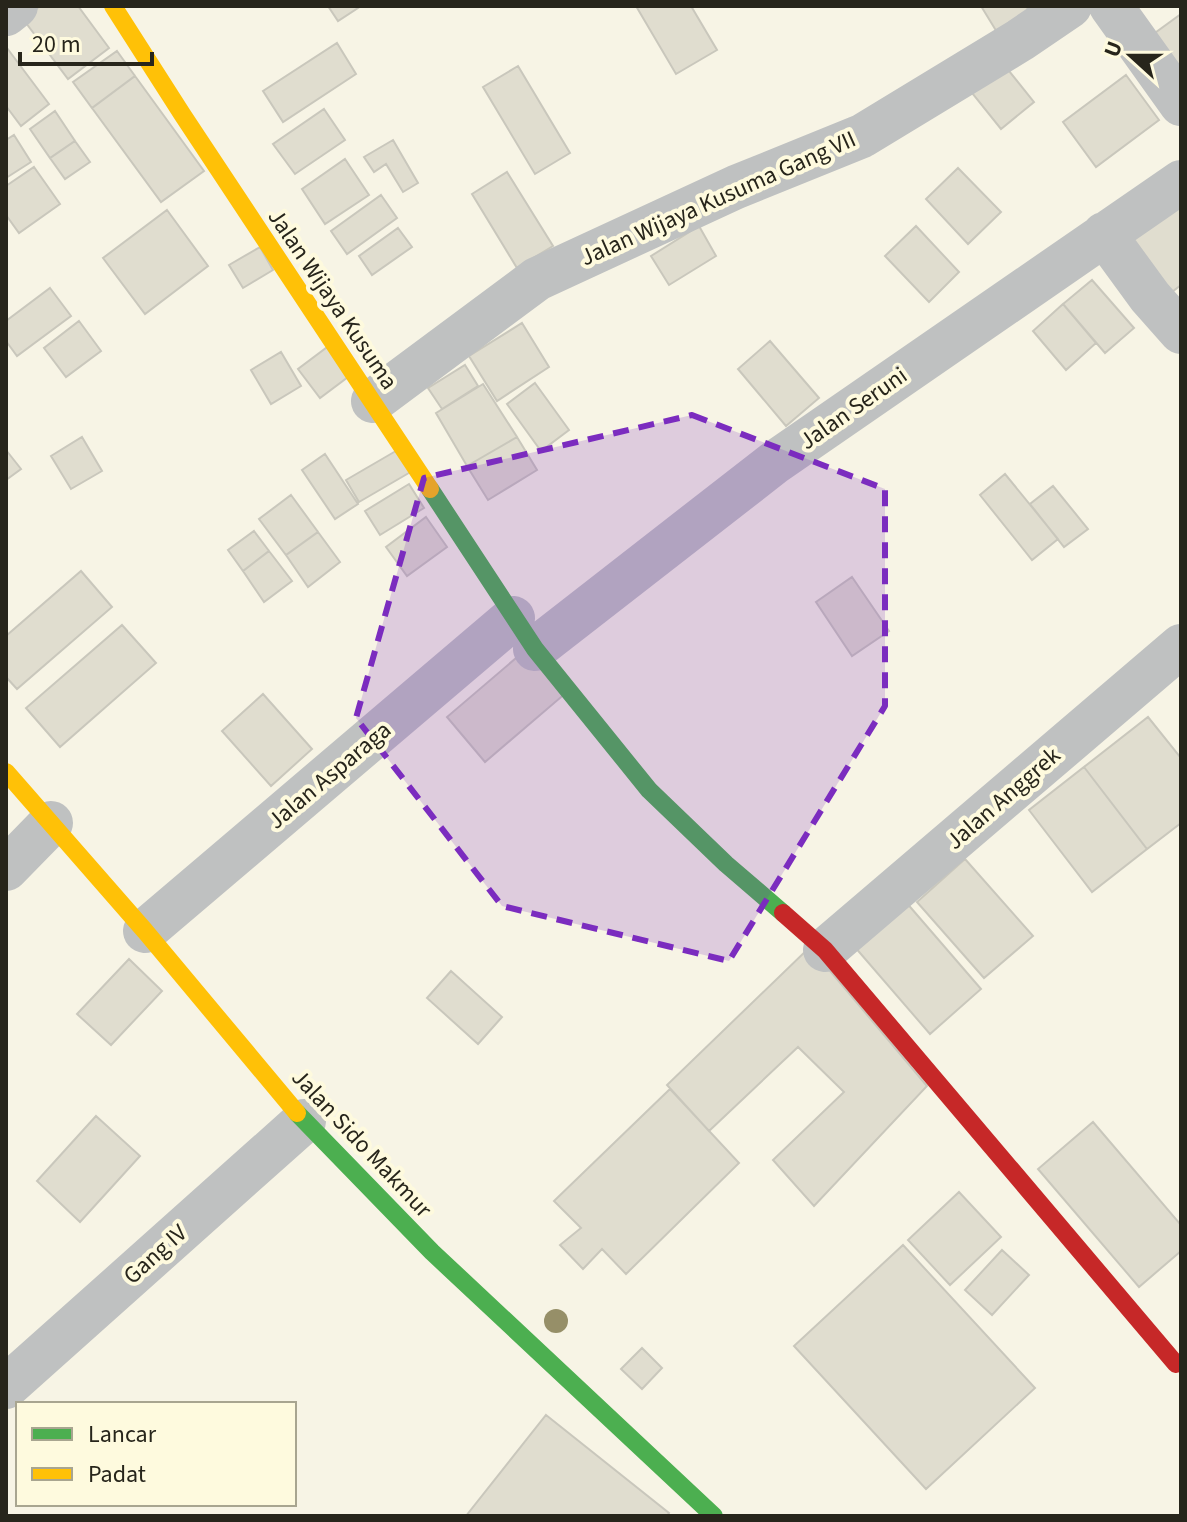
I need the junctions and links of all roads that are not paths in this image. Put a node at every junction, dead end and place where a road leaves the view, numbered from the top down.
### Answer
1 (16, 6) edge
2 (113, 6) edge
3 (1070, 6) edge
4 (1111, 6) edge
5 (6, 14) edge
6 (1181, 104) edge
7 (1181, 182) edge
8 (1104, 234) junction
9 (1181, 332) edge
10 (373, 401) junction
11 (524, 634) junction
12 (1181, 646) edge
13 (6, 772) edge
14 (51, 823) junction
15 (6, 869) edge
16 (145, 931) junction
17 (825, 950) junction
18 (304, 1121) junction
19 (1176, 1364) dead end
20 (10, 1376) edge
21 (714, 1516) edge

1 - 5 street
2 - 10 street, Jalan Wijaya Kusuma
3 - 10 street, Jalan Wijaya Kusuma Gang VII
4 - 6 street
7 - 8 street, Jalan Seruni
8 - 9 street
8 - 11 street, Jalan Seruni
10 - 11 street, Jalan Wijaya Kusuma
11 - 16 street, Jalan Asparaga
11 - 17 street, Jalan Wijaya Kusuma
12 - 17 street, Jalan Anggrek
13 - 14 street, Jalan Sido Makmur
14 - 15 street
14 - 16 street, Jalan Sido Makmur
16 - 18 street, Jalan Sido Makmur
17 - 19 street, Jalan Wijaya Kusuma
18 - 20 street, Gang IV
18 - 21 street, Jalan Sido Makmur

